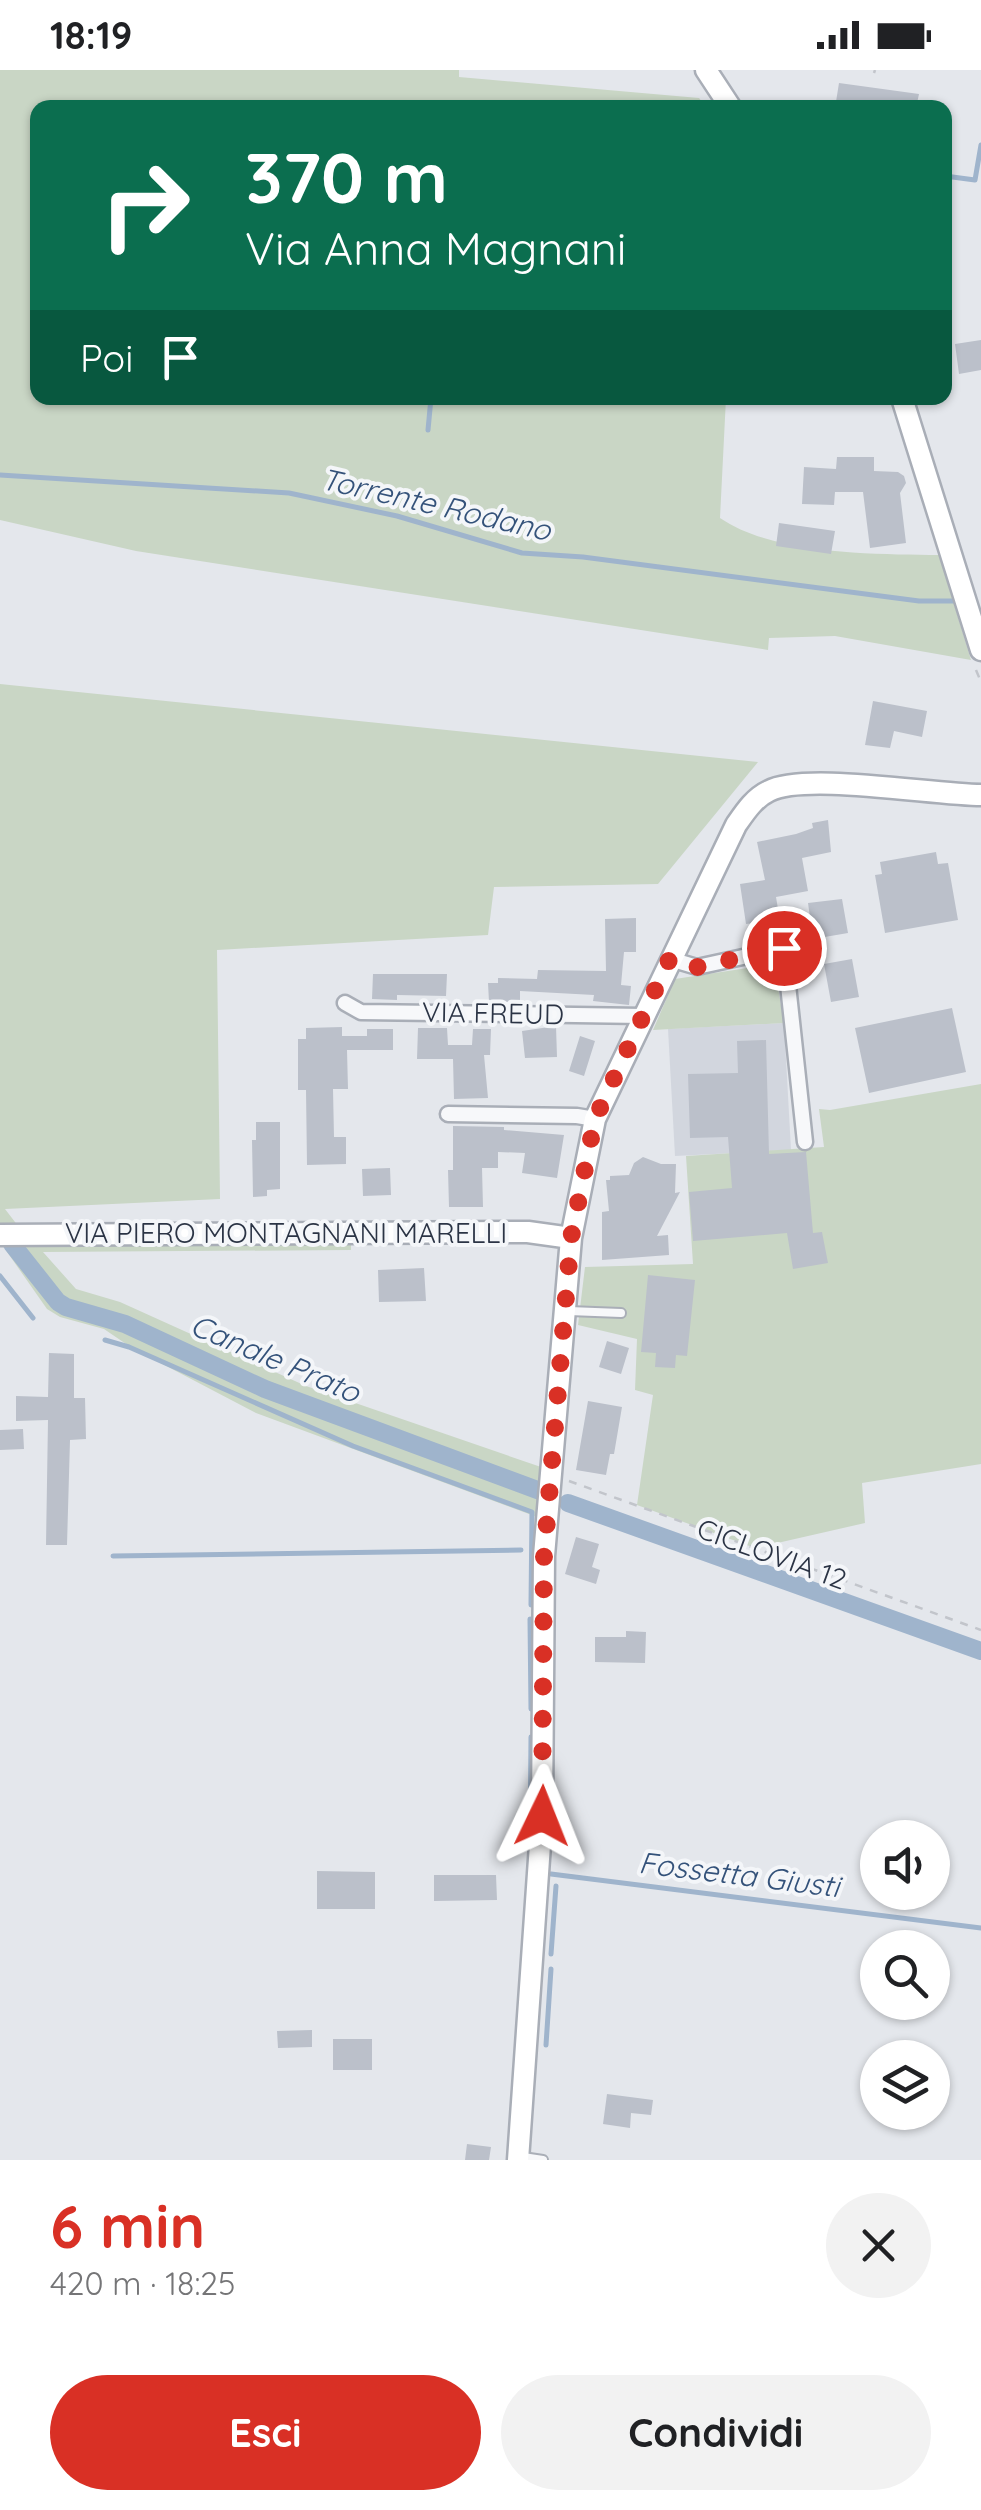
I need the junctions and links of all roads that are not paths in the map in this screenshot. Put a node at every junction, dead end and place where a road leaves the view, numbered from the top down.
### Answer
1 (706, 70) edge
2 (726, 100) edge
3 (904, 405) edge
4 (978, 659) edge
5 (981, 795) edge
6 (670, 958) junction
7 (345, 1003) dead end
8 (643, 1016) junction
9 (448, 1114) dead end
10 (595, 1119) junction
11 (805, 1142) dead end
12 (0, 1235) edge
13 (571, 1238) junction
14 (564, 1311) junction
15 (621, 1314) dead end
16 (518, 2158) edge
17 (543, 2160) edge

1 - 2 street
3 - 4 street
5 - 6 street
6 - 8 street
6 - 11 street
7 - 8 street, VIA FREUD
8 - 10 street
9 - 10 street
10 - 13 street
12 - 13 street, VIA PIERO MONTAGNANI MARELLI
13 - 14 street
14 - 15 lane
14 - 16 street
16 - 17 lane

